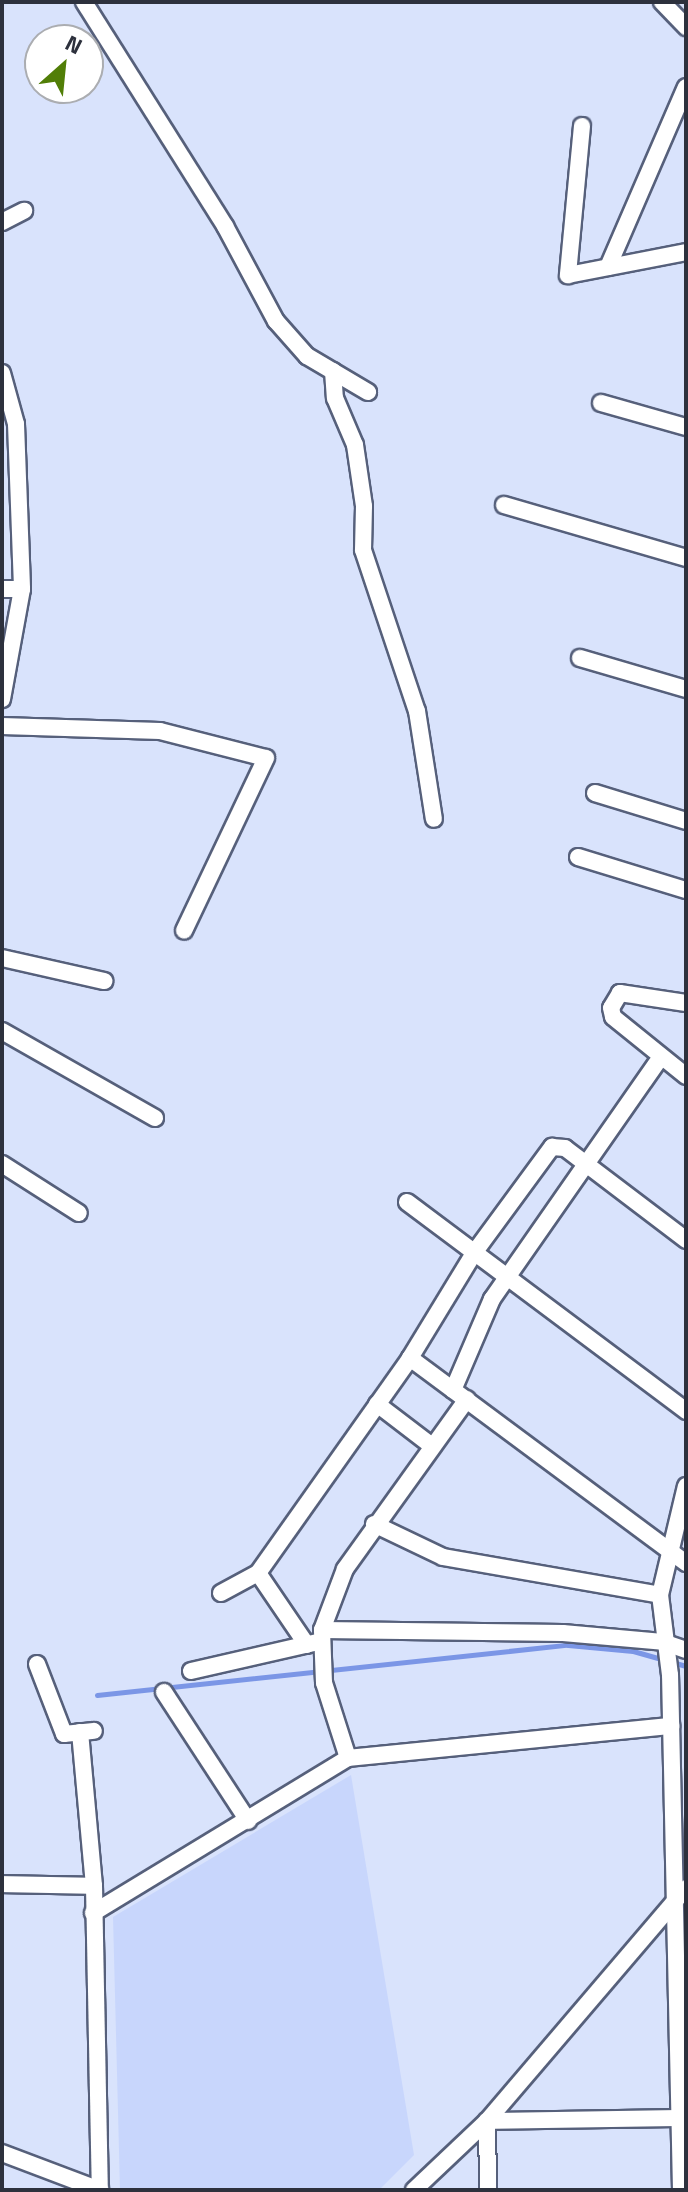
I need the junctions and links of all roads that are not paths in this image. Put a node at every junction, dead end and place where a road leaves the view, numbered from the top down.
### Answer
1 (84, 2) edge
2 (662, 2) edge
3 (686, 27) edge
4 (686, 87) edge
5 (582, 126) dead end
6 (24, 211) dead end
7 (2, 222) edge
8 (686, 252) edge
9 (608, 267) junction
10 (333, 371) junction
11 (2, 373) edge
12 (368, 392) dead end
13 (601, 403) dead end
14 (686, 427) edge
15 (504, 505) dead end
16 (686, 558) edge
17 (2, 589) edge
18 (22, 589) junction
19 (580, 658) dead end
20 (686, 689) edge
21 (2, 699) edge
22 (2, 726) edge
23 (595, 793) dead end
24 (434, 819) dead end
25 (686, 821) edge
26 (578, 857) dead end
27 (686, 890) edge
28 (184, 931) dead end
29 (2, 958) edge
30 (104, 981) dead end
31 (686, 1003) edge
32 (2, 1031) edge
33 (661, 1057) junction
34 (686, 1076) edge
35 (155, 1118) dead end
36 (2, 1164) edge
37 (585, 1164) junction
38 (407, 1202) dead end
39 (79, 1213) dead end
40 (686, 1240) edge
41 (474, 1253) junction
42 (506, 1276) junction
43 (410, 1358) junction
44 (460, 1394) junction
45 (377, 1404) junction
46 (686, 1411) edge
47 (432, 1446) junction
48 (686, 1486) edge
49 (374, 1524) junction
50 (667, 1549) junction
51 (686, 1563) edge
52 (258, 1573) junction
53 (221, 1593) dead end
54 (660, 1595) junction
55 (317, 1639) junction
56 (663, 1646) junction
57 (686, 1650) edge
58 (37, 1664) dead end
59 (191, 1671) dead end
60 (164, 1692) dead end
61 (671, 1726) junction
62 (348, 1758) junction
63 (248, 1821) junction
64 (2, 1884) edge
65 (94, 1886) junction
66 (680, 1893) edge
67 (93, 1913) junction
68 (683, 2118) edge
69 (487, 2121) junction
70 (2, 2153) edge
71 (100, 2190) edge
72 (414, 2190) edge
73 (488, 2190) edge
74 (681, 2190) edge

1 - 10 street
2 - 3 street
4 - 9 street
5 - 9 street
6 - 7 street
8 - 9 street
10 - 12 street
10 - 24 street
11 - 18 street
13 - 14 street
15 - 16 street
17 - 18 street
18 - 21 street
19 - 20 street
22 - 28 street
23 - 25 street
26 - 27 street
29 - 30 street
31 - 33 street
32 - 35 street
33 - 34 street
33 - 37 street
36 - 39 street
37 - 40 street
37 - 41 street
37 - 42 street
38 - 41 street
41 - 42 street
41 - 43 street
42 - 44 street
42 - 46 street
43 - 44 street
43 - 45 street
44 - 47 street
44 - 50 street
45 - 47 street
45 - 52 street
47 - 49 street
48 - 50 street
49 - 54 street
49 - 55 street
50 - 51 street
50 - 54 street
52 - 53 street
52 - 55 street
54 - 56 street
55 - 56 street
55 - 59 street
55 - 62 street
56 - 57 street
56 - 61 street
58 - 65 street
60 - 63 street
61 - 62 street
61 - 66 street
62 - 63 street
63 - 67 street
64 - 65 street
65 - 67 street
66 - 68 street
66 - 69 street
67 - 71 street
68 - 69 street
68 - 74 street
69 - 72 street
69 - 73 street
70 - 71 street

